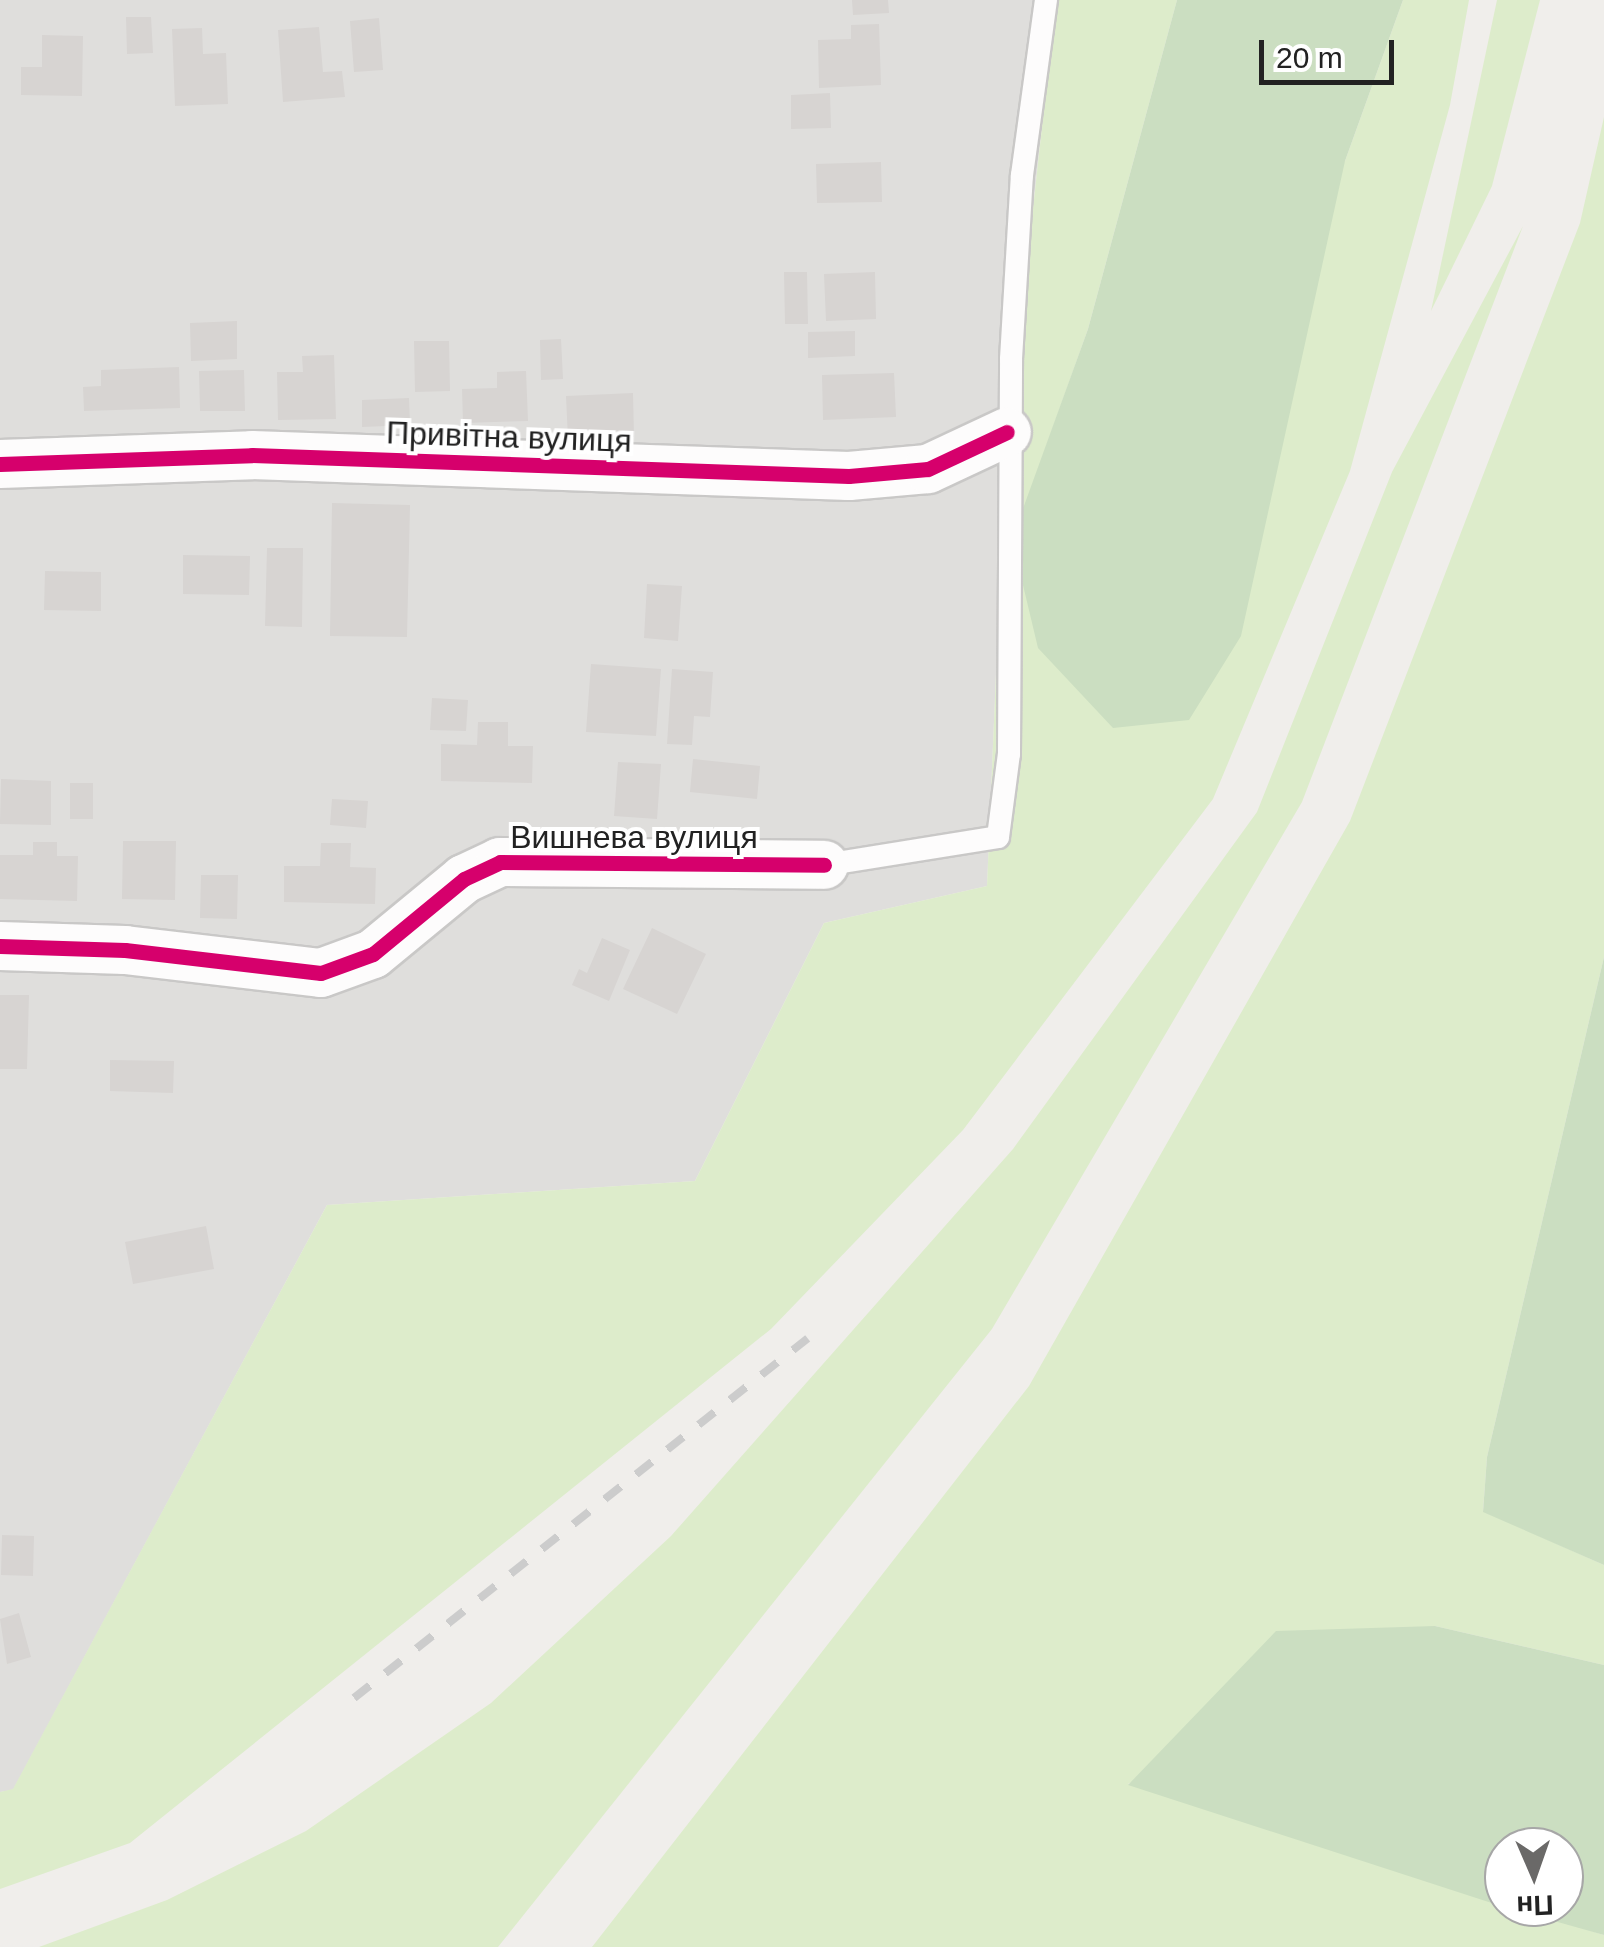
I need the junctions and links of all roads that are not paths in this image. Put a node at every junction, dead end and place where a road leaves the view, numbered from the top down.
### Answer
1 (1046, 0) edge
2 (1007, 432) junction
3 (0, 464) edge
4 (824, 866) joint
5 (0, 946) edge

1 - 2 lane
2 - 3 street, Привітна вулиця
2 - 4 lane
4 - 5 street, Вишнева вулиця

